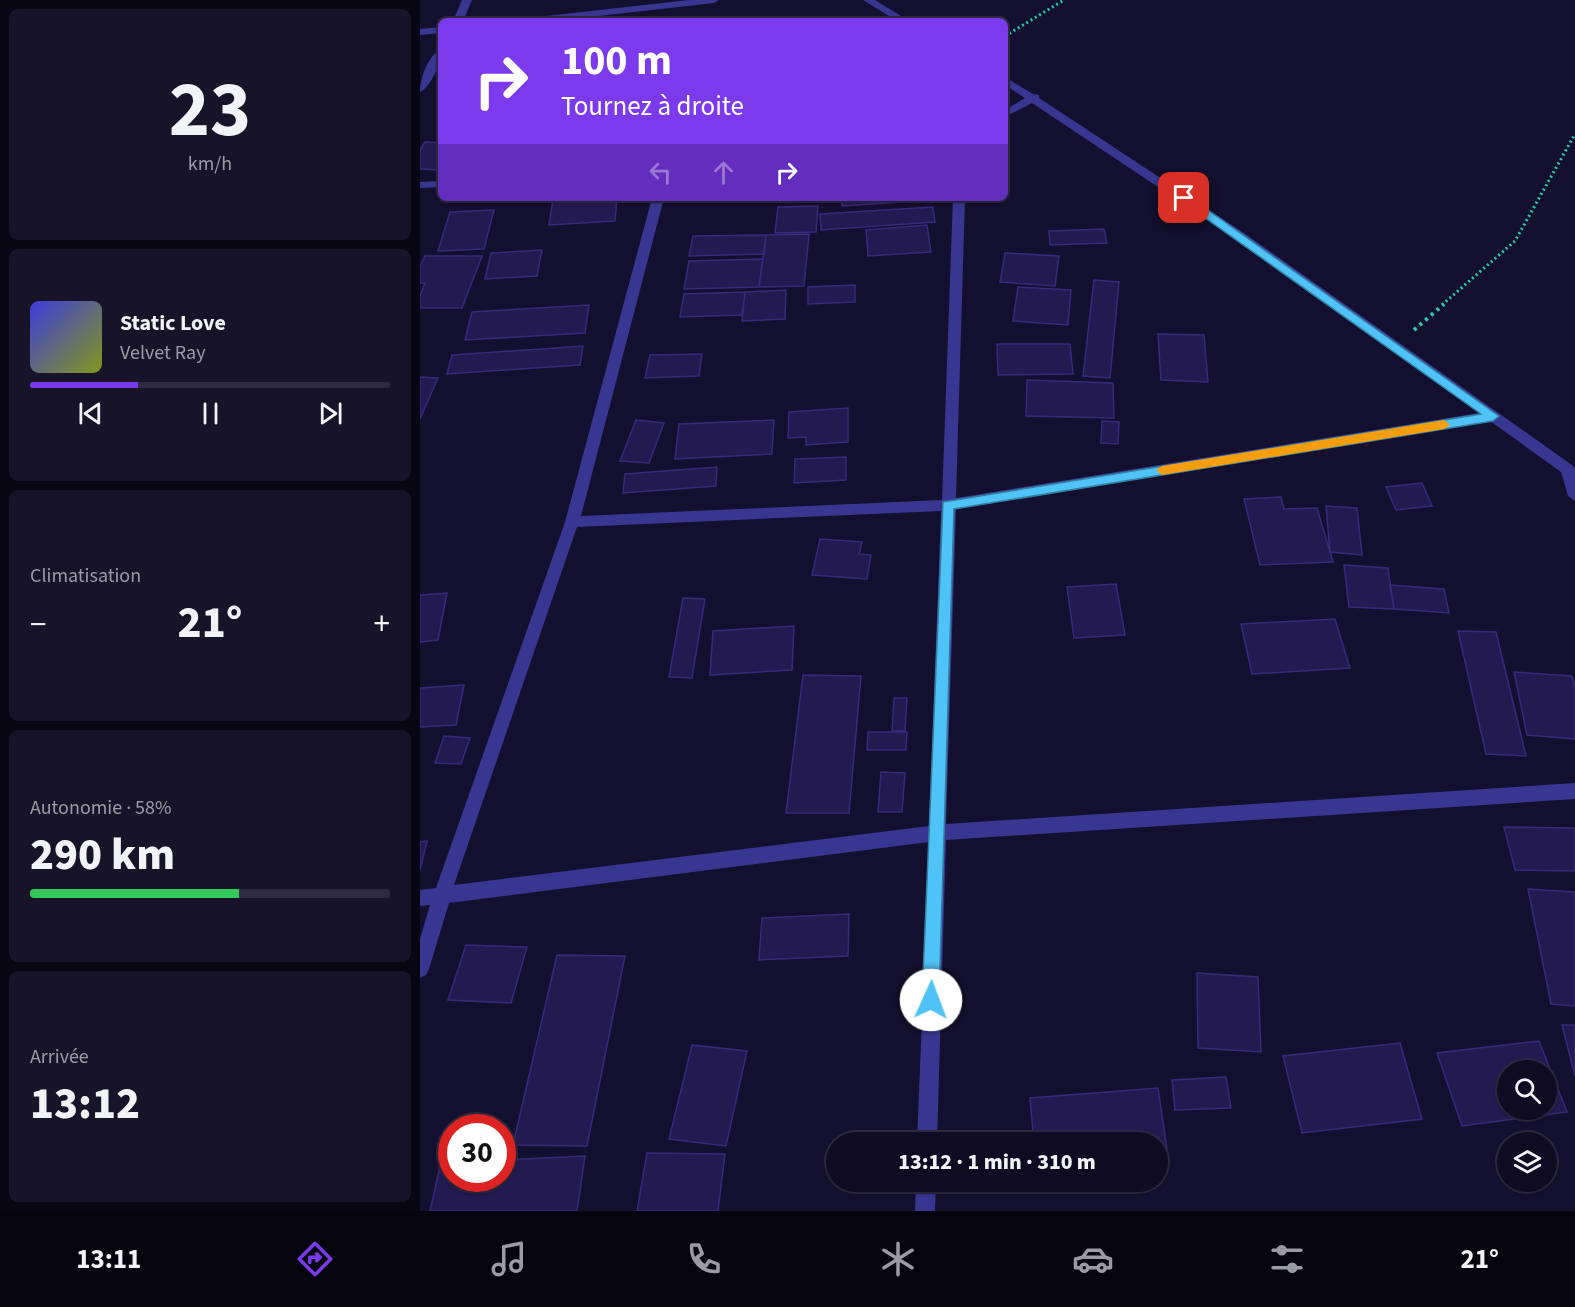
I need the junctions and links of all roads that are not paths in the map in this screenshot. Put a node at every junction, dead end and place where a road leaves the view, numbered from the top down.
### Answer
1 (467, 0) edge
2 (714, 0) edge
3 (868, 0) edge
4 (459, 18) edge
5 (555, 18) edge
6 (899, 18) edge
7 (438, 30) edge
8 (420, 32) edge
9 (438, 57) edge
10 (1008, 82) edge
11 (420, 89) edge
12 (1035, 97) junction
13 (1008, 112) edge
14 (438, 184) edge
15 (420, 185) edge
16 (657, 201) edge
17 (959, 201) edge
18 (1493, 416) junction
19 (1571, 472) edge
20 (1575, 496) edge
21 (947, 505) junction
22 (572, 522) junction
23 (1575, 791) edge
24 (935, 833) junction
25 (442, 895) junction
26 (420, 898) edge
27 (420, 969) edge
28 (927, 1132) edge
29 (926, 1192) edge
30 (925, 1211) edge

1 - 4 street
2 - 5 street
3 - 6 street
7 - 8 street
9 - 11 street
10 - 12 street
12 - 13 street
12 - 18 street
14 - 15 street
16 - 22 street
17 - 21 street
18 - 19 street
18 - 21 street
19 - 20 street
21 - 22 street
21 - 24 street
22 - 25 street
23 - 24 street
24 - 25 street
24 - 28 street
25 - 26 street
25 - 27 street
29 - 30 street

